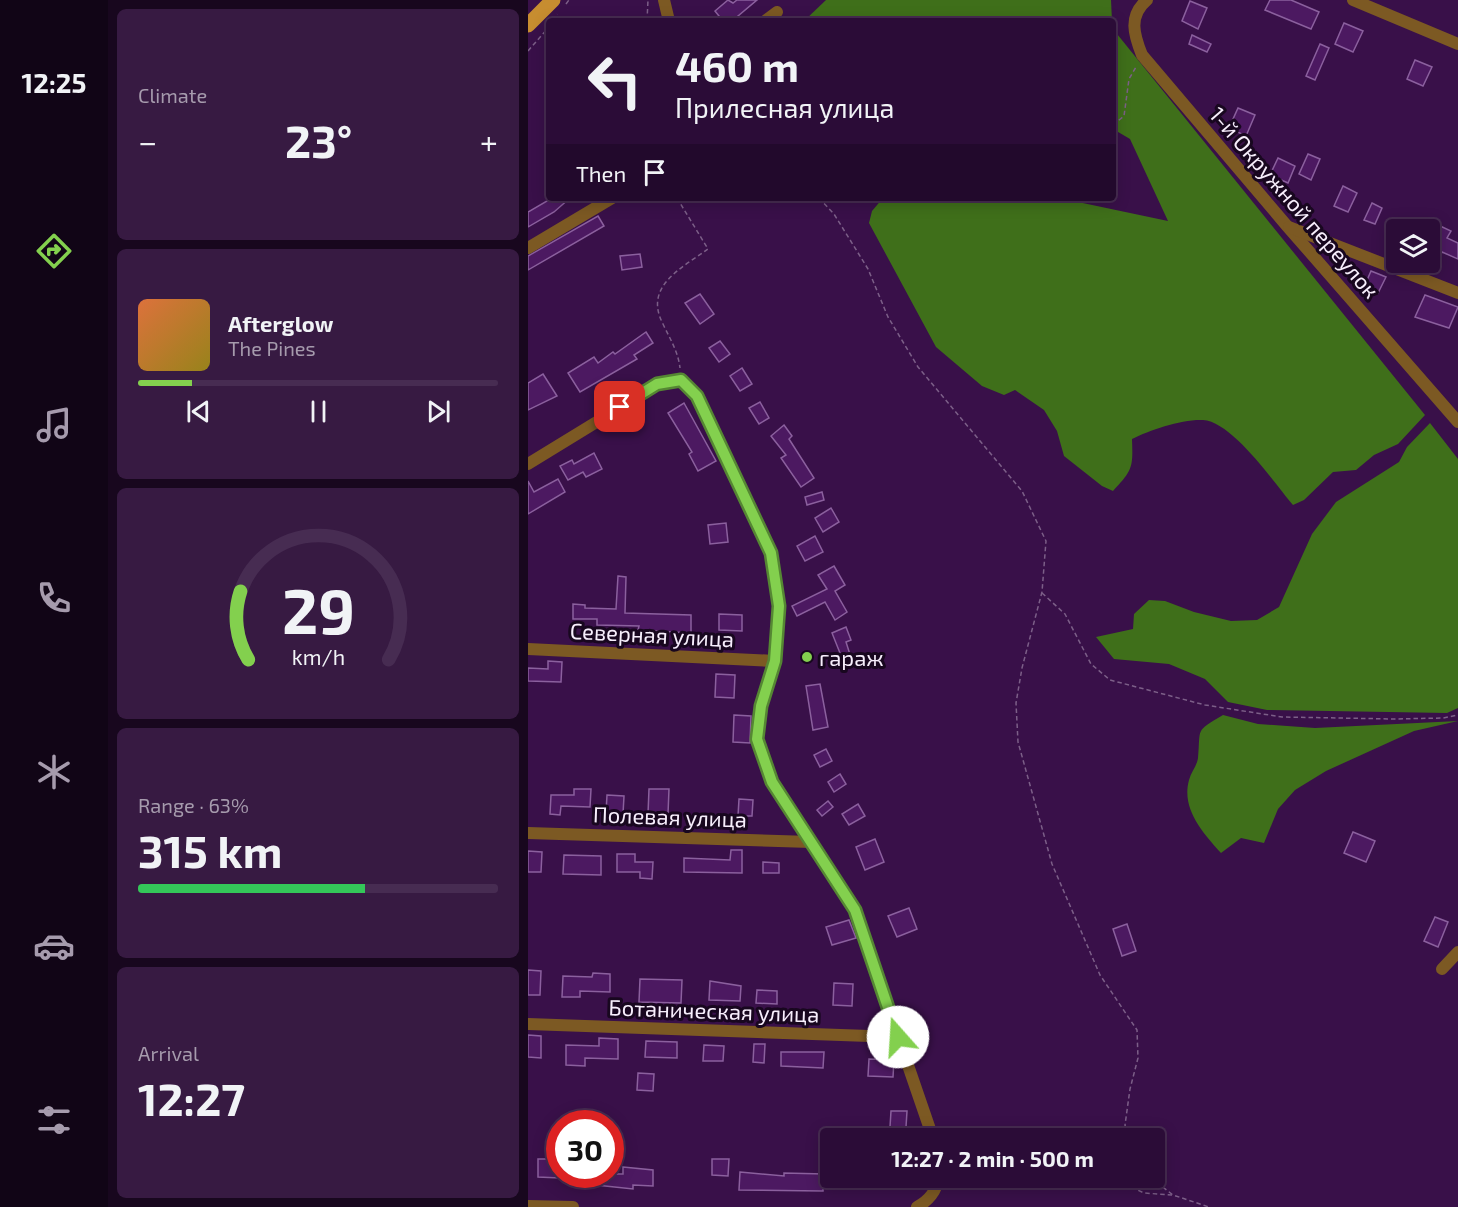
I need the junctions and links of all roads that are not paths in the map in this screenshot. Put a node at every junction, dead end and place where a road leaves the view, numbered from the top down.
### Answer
1 (553, 0) edge
2 (664, 0) edge
3 (1147, 0) edge
4 (1353, 0) edge
5 (777, 12) dead end
6 (668, 18) edge
7 (769, 18) edge
8 (528, 25) edge
9 (1458, 44) edge
10 (607, 201) edge
11 (1287, 226) junction
12 (528, 248) edge
13 (1458, 293) edge
14 (1458, 422) edge
15 (528, 464) edge
16 (528, 649) edge
17 (775, 661) junction
18 (528, 833) edge
19 (811, 842) junction
20 (1458, 952) edge
21 (1442, 969) dead end
22 (528, 1024) edge
23 (898, 1037) junction
24 (930, 1128) edge
25 (936, 1188) edge
26 (528, 1206) edge
27 (573, 1207) edge
28 (917, 1207) edge

1 - 8 main road
2 - 6 street
3 - 11 street, 1-й Окружной переулок
4 - 9 street
5 - 7 street
10 - 12 street
11 - 13 street
11 - 14 street, 1-й Окружной переулок
15 - 17 street
16 - 17 street, Северная улица
17 - 19 street
18 - 19 street, Полевая улица
19 - 23 street
20 - 21 street
22 - 23 street, Ботаническая улица
23 - 24 street
25 - 28 street
26 - 27 street

